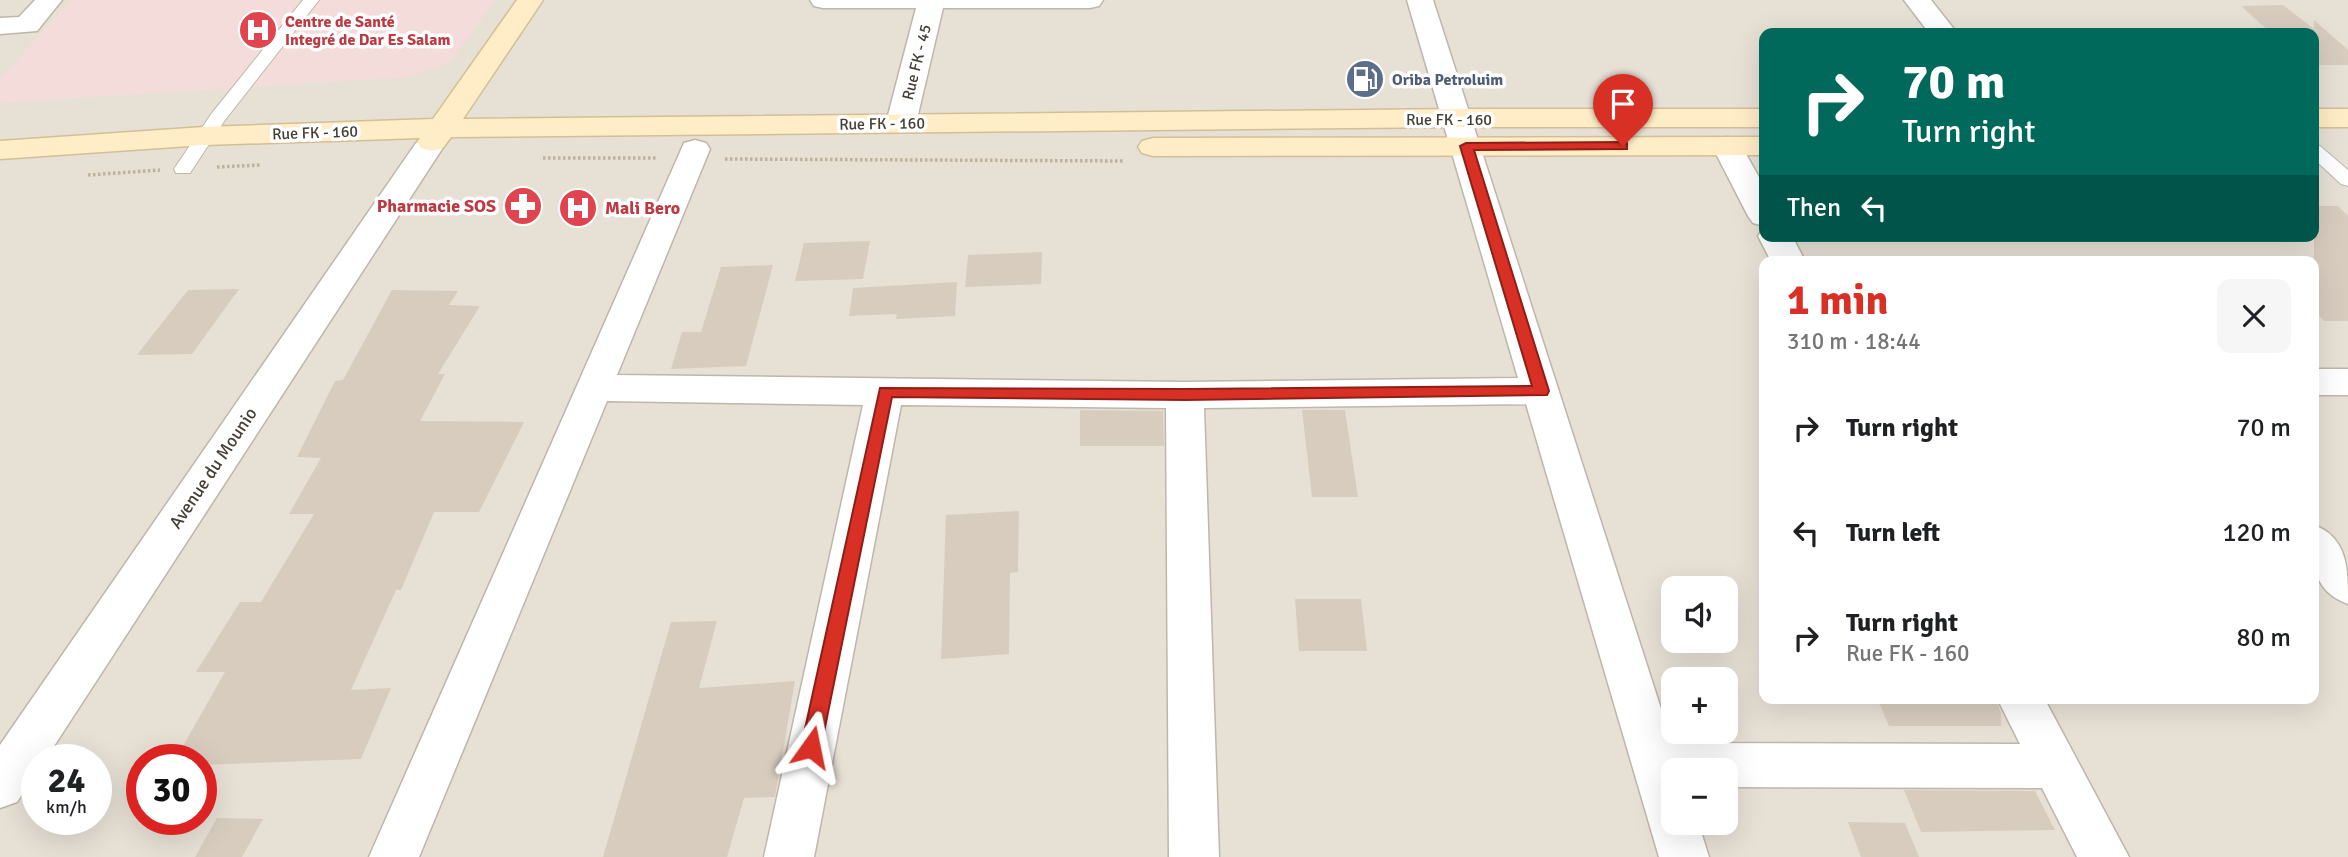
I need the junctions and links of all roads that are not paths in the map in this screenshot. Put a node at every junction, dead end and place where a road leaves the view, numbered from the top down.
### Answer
1 (49, 0) edge
2 (311, 0) edge
3 (530, 0) edge
4 (1090, 0) edge
5 (1420, 0) edge
6 (1917, 0) edge
7 (823, 1) edge
8 (931, 1) edge
9 (13, 25) edge
10 (1940, 28) edge
11 (2348, 117) edge
12 (1759, 118) edge
13 (2319, 118) edge
14 (901, 123) junction
15 (1462, 132) junction
16 (434, 138) junction
17 (2319, 142) edge
18 (2348, 142) edge
19 (1727, 146) junction
20 (1759, 146) edge
21 (0, 150) edge
22 (693, 154) junction
23 (2319, 154) edge
24 (192, 155) junction
25 (0, 172) edge
26 (2348, 180) edge
27 (1759, 207) edge
28 (2319, 382) edge
29 (2348, 382) edge
30 (593, 388) junction
31 (886, 391) junction
32 (1541, 391) junction
33 (1185, 395) junction
34 (2319, 548) edge
35 (2348, 586) edge
36 (2023, 704) edge
37 (1656, 765) junction
38 (2056, 766) junction
39 (1661, 782) edge
40 (0, 786) edge
41 (1677, 835) edge
42 (394, 857) edge
43 (789, 857) edge
44 (1194, 857) edge
45 (1684, 857) edge
46 (2104, 857) edge

1 - 9 street
2 - 24 lane
3 - 16 main road
4 - 8 street
5 - 15 street
6 - 10 street
7 - 8 street
8 - 14 street, Rue FK - 45
11 - 13 main road
12 - 15 main road, Rue FK - 160
14 - 15 main road, Rue FK - 160
14 - 16 main road, Rue FK - 160
15 - 19 main road, Rue FK - 160
15 - 22 main road, Rue FK - 160
15 - 32 street
16 - 22 main road, Rue FK - 160
16 - 24 main road, Rue FK - 160
16 - 40 street, Avenue du Mounio
17 - 18 main road
19 - 20 main road, Rue FK - 160
19 - 27 street
21 - 24 main road, Rue FK - 160
22 - 30 street
23 - 26 lane
24 - 25 main road, Rue FK - 160
28 - 29 street
30 - 31 street
30 - 42 street
31 - 33 street
31 - 43 street
32 - 33 street
32 - 37 street
33 - 44 street
34 - 35 street
36 - 38 street
37 - 38 street
37 - 39 street
38 - 46 street
41 - 45 street

